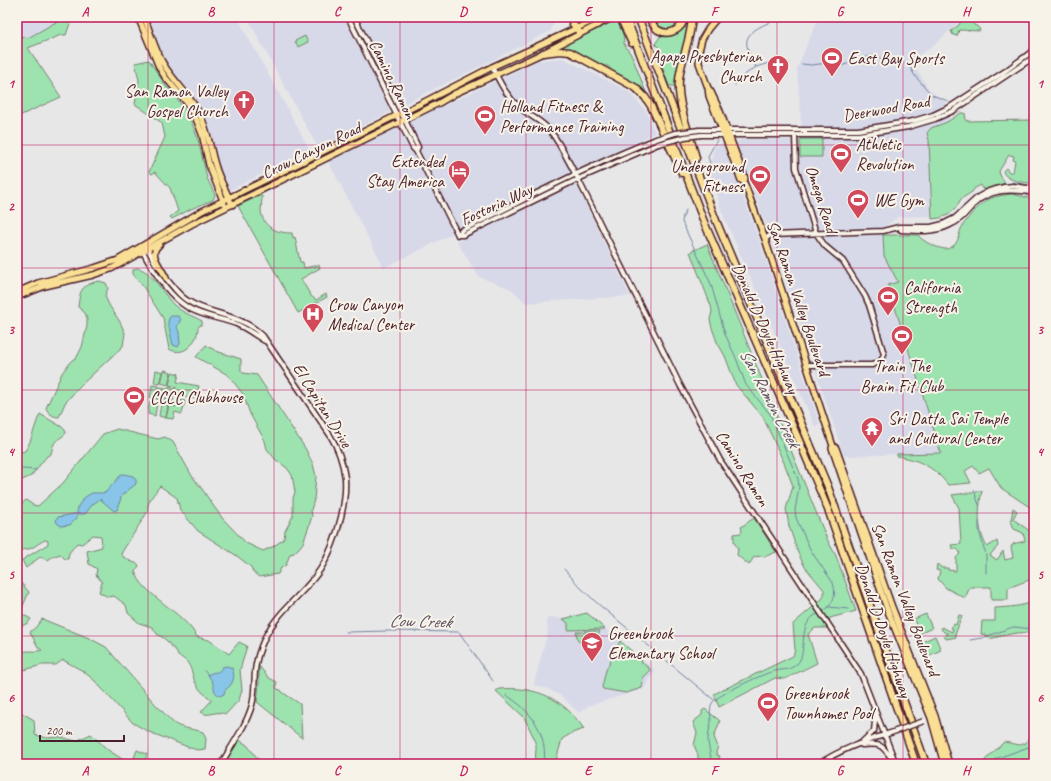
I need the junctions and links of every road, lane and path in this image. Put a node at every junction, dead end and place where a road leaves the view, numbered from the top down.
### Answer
1 (138, 17) edge
2 (144, 17) edge
3 (348, 17) edge
4 (354, 17) edge
5 (570, 17) edge
6 (601, 17) edge
7 (620, 17) edge
8 (626, 17) edge
9 (638, 17) edge
10 (649, 17) edge
11 (685, 17) edge
12 (692, 17) edge
13 (718, 17) edge
14 (612, 18) edge
15 (578, 31) junction
16 (1034, 50) edge
17 (543, 53) junction
18 (1034, 57) edge
19 (492, 66) junction
20 (496, 74) junction
21 (650, 79) junction
22 (708, 88) junction
23 (709, 96) junction
24 (718, 107) junction
25 (401, 112) junction
26 (396, 115) junction
27 (402, 121) junction
28 (700, 130) joint
29 (726, 133) junction
30 (701, 135) joint
31 (795, 135) junction
32 (657, 141) junction
33 (698, 171) junction
34 (577, 177) junction
35 (1034, 189) edge
36 (1034, 192) edge
37 (229, 198) junction
38 (223, 200) junction
39 (232, 205) junction
40 (226, 207) junction
41 (508, 208) junction
42 (511, 212) junction
43 (704, 222) junction
44 (895, 229) junction
45 (176, 233) junction
46 (816, 233) junction
47 (458, 235) junction
48 (765, 239) junction
49 (144, 248) junction
50 (166, 278) junction
51 (17, 292) edge
52 (17, 297) edge
53 (267, 342) junction
54 (807, 365) junction
55 (870, 694) junction
56 (933, 717) junction
57 (884, 734) junction
58 (856, 745) junction
59 (221, 764) edge
60 (818, 764) edge
61 (896, 764) edge
62 (916, 764) edge
63 (926, 764) edge
64 (944, 764) edge
65 (949, 764) edge

1 - 38 main road
2 - 37 main road
3 - 26 street, Camino Ramon
4 - 25 street, Camino Ramon
5 - 15 highway
6 - 15 main road, Crow Canyon Road
7 - 21 highway
8 - 21 highway, Donald D Doyle Highway
9 - 33 highway, Donald D Doyle Highway
10 - 11 highway
12 - 33 highway
13 - 22 main road, San Ramon Valley Boulevard
14 - 15 main road, Crow Canyon Road
15 - 17 main road, Crow Canyon Road
15 - 19 main road, Crow Canyon Road
16 - 29 street, Deerwood Road
17 - 20 main road, Crow Canyon Road
17 - 43 highway
18 - 31 street, Deerwood Road
19 - 20 street, Camino Ramon
19 - 25 main road, Crow Canyon Road
20 - 27 main road, Crow Canyon Road
20 - 34 street, Camino Ramon
21 - 43 highway, Donald D Doyle Highway
22 - 23 main road, San Ramon Valley Boulevard
22 - 24 main road, San Ramon Valley Boulevard
23 - 24 main road
23 - 29 main road, San Ramon Valley Boulevard
24 - 29 main road, San Ramon Valley Boulevard
25 - 26 main road, Crow Canyon Road
25 - 27 street, Camino Ramon
26 - 27 street, Camino Ramon
26 - 37 main road, Crow Canyon Road
27 - 39 main road, Crow Canyon Road
27 - 47 street, Camino Ramon
28 - 29 street, Deerwood Road
28 - 32 street, Fostoria Way, bridge
29 - 30 street, Deerwood Road
29 - 31 street, Deerwood Road
29 - 48 main road, San Ramon Valley Boulevard
30 - 32 street, Fostoria Way, bridge
31 - 46 street, Omega Road
32 - 34 street, Fostoria Way
33 - 63 highway, Donald D Doyle Highway
34 - 41 street, Fostoria Way
34 - 42 street, Fostoria Way
34 - 55 street, Camino Ramon
35 - 44 street
36 - 44 street
37 - 38 main road, Crow Canyon Road
37 - 39 main road
38 - 40 main road
38 - 49 main road, Crow Canyon Road
39 - 40 main road, Crow Canyon Road
40 - 45 main road, Crow Canyon Road
41 - 42 street
41 - 47 street, Fostoria Way
42 - 47 street, Fostoria Way
43 - 62 highway, Donald D Doyle Highway
44 - 46 street
45 - 49 main road, Crow Canyon Road
45 - 50 main road
46 - 48 street
46 - 54 street, Omega Road
48 - 54 main road, San Ramon Valley Boulevard
49 - 50 street, El Capitan Drive
49 - 51 main road, Crow Canyon Road
49 - 52 main road, Crow Canyon Road
49 - 53 street, El Capitan Drive
50 - 53 street, El Capitan Drive
53 - 59 street, El Capitan Drive
54 - 56 main road, San Ramon Valley Boulevard
55 - 57 street, Camino Ramon
55 - 58 street
56 - 57 street, bridge
56 - 64 main road, San Ramon Valley Boulevard
56 - 65 main road, San Ramon Valley Boulevard
57 - 58 street
57 - 61 street, Camino Ramon
58 - 60 street
58 - 61 street

